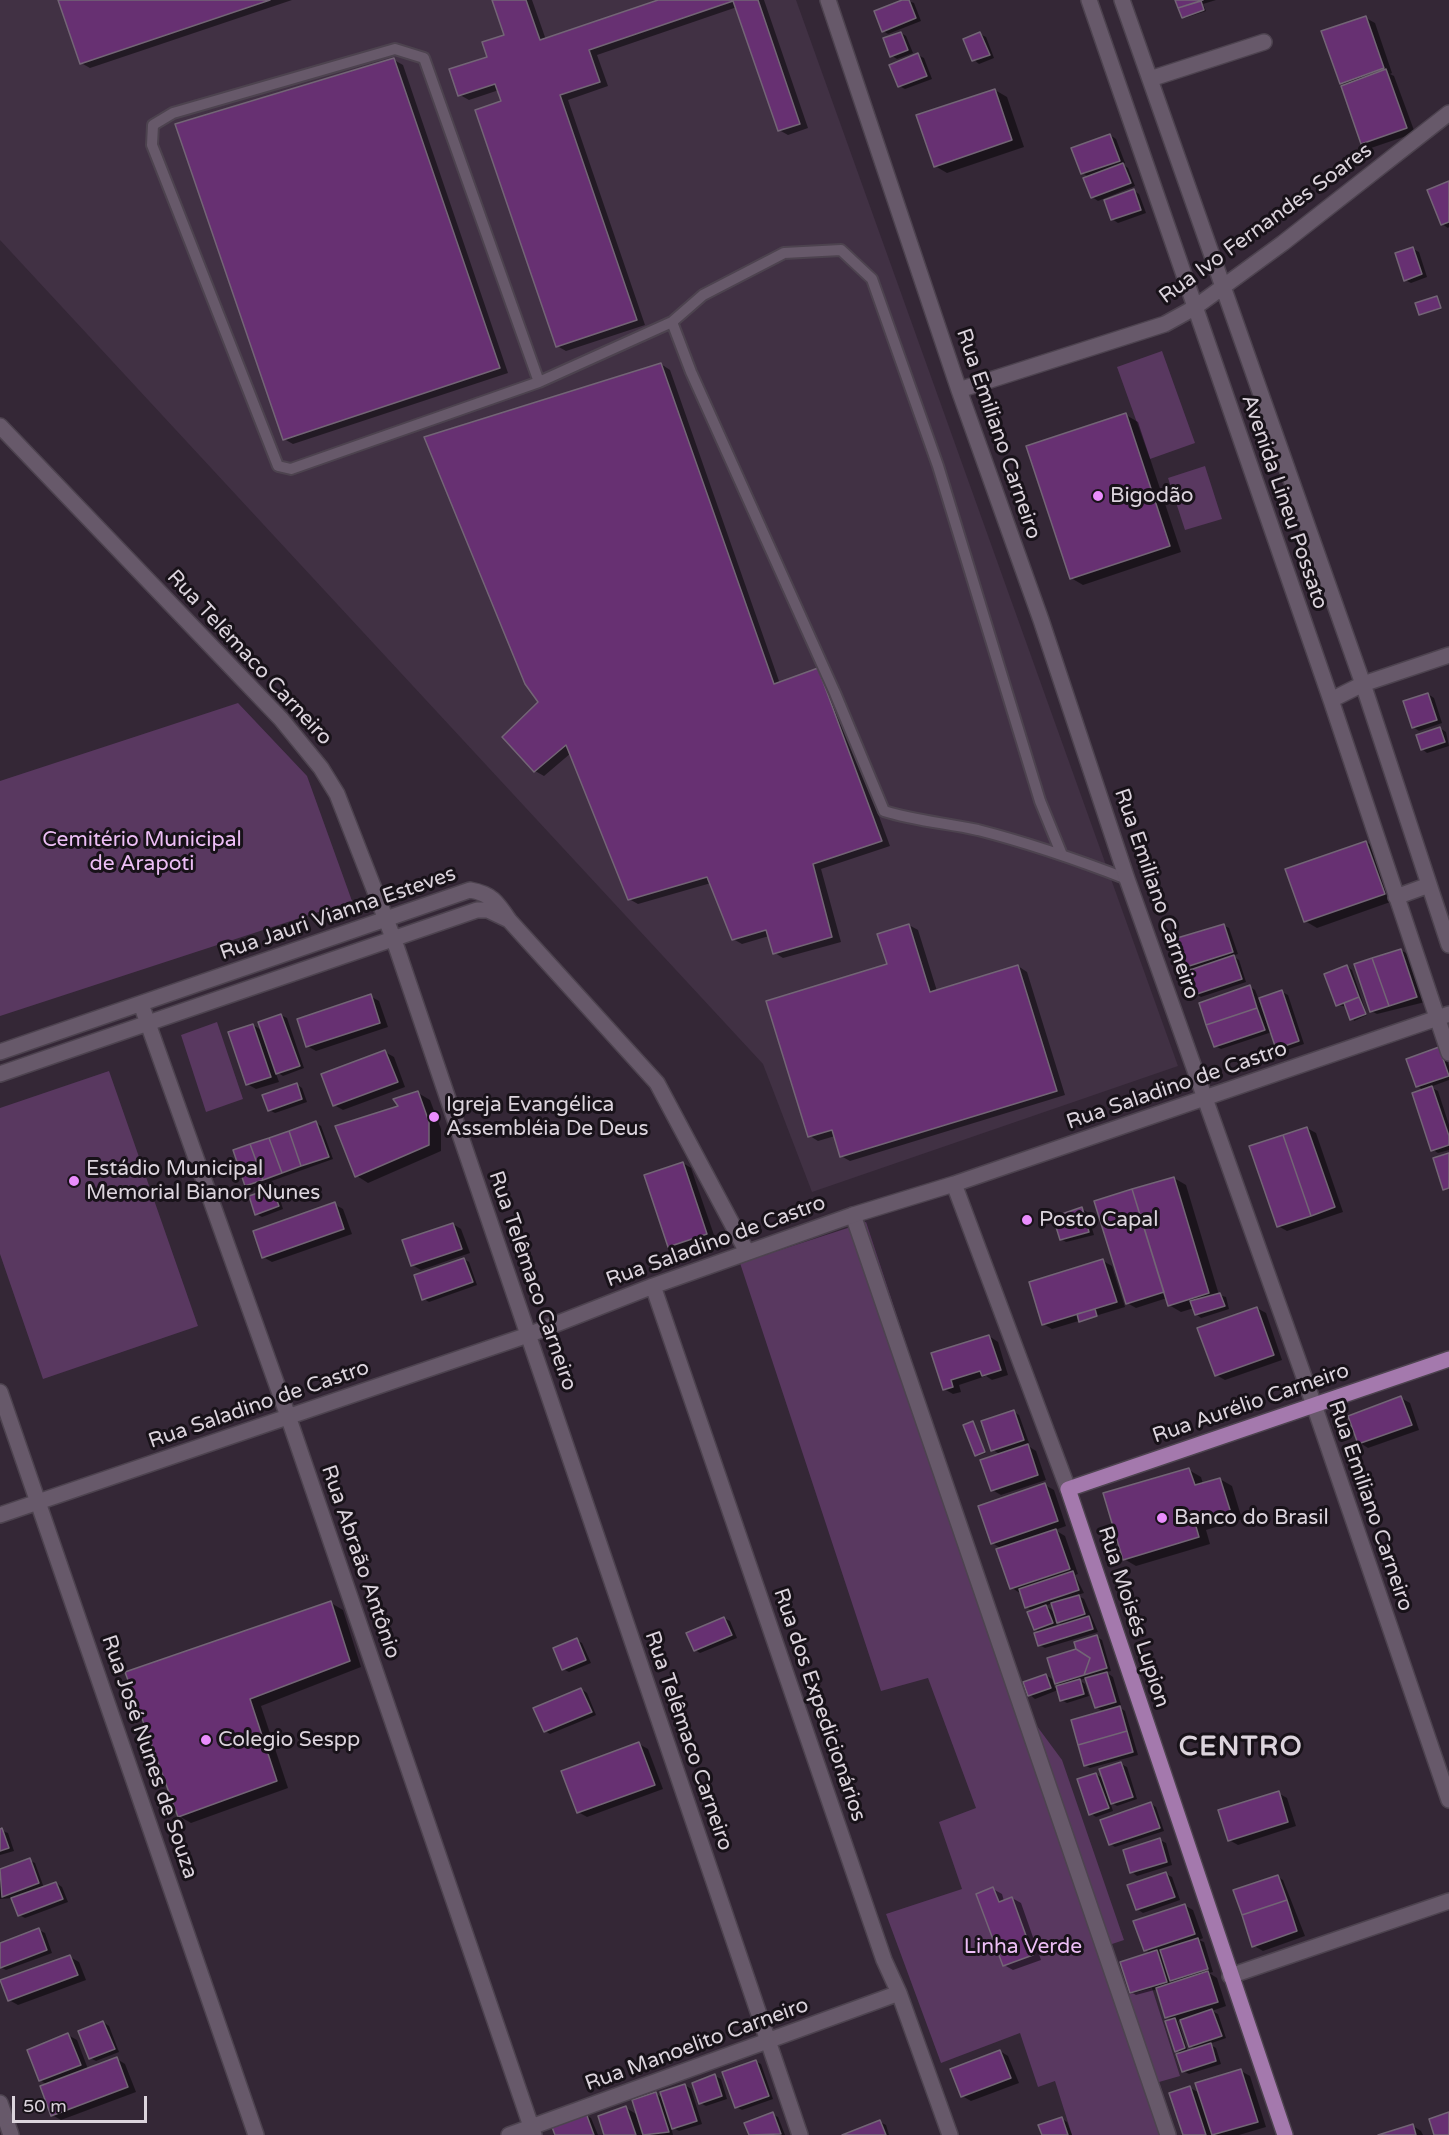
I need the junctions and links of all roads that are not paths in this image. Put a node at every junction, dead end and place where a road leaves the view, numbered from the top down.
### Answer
1 (828, 0) edge
2 (1089, 0) edge
3 (1122, 0) edge
4 (1264, 42) dead end
5 (1150, 79) junction
6 (1449, 113) edge
7 (1224, 285) junction
8 (1194, 308) junction
9 (672, 322) junction
10 (539, 382) junction
11 (959, 390) junction
12 (0, 426) edge
13 (1449, 654) edge
14 (1363, 684) junction
15 (1331, 700) junction
16 (1062, 855) junction
17 (1127, 879) junction
18 (1429, 885) junction
19 (1396, 897) junction
20 (386, 918) junction
21 (509, 920) junction
22 (394, 940) junction
23 (1449, 945) edge
24 (141, 1004) junction
25 (1443, 1017) edge
26 (147, 1022) junction
27 (0, 1053) edge
28 (1449, 1053) edge
29 (0, 1074) edge
30 (1205, 1098) junction
31 (954, 1184) junction
32 (853, 1215) junction
33 (747, 1252) junction
34 (653, 1286) junction
35 (528, 1335) junction
36 (1449, 1359) edge
37 (0, 1392) edge
38 (1314, 1405) junction
39 (288, 1416) junction
40 (1068, 1489) junction
41 (39, 1502) junction
42 (0, 1515) edge
43 (1449, 1800) edge
44 (1449, 1901) edge
45 (1230, 1976) junction
46 (899, 1992) junction
47 (767, 2042) junction
48 (0, 2103) edge
49 (533, 2131) edge
50 (11, 2135) edge
51 (256, 2135) edge
52 (509, 2135) edge
53 (800, 2135) edge
54 (950, 2135) edge
55 (1168, 2135) edge
56 (1285, 2135) edge

1 - 11 street, Rua Emiliano Carneiro
2 - 8 street, Avenida Lineu Possato
3 - 5 street, Avenida Lineu Possato
4 - 5 street
5 - 7 street, Avenida Lineu Possato
6 - 7 street, Rua Ivo Fernandes Soares
7 - 8 street, Rua Ivo Fernandes Soares
7 - 14 street, Avenida Lineu Possato
8 - 11 street, Rua Ivo Fernandes Soares
8 - 15 street, Avenida Lineu Possato
9 - 10 lane
9 - 16 lane
9 - 16 lane
10 - 10 lane
11 - 17 street, Rua Emiliano Carneiro
12 - 20 street, Rua Telêmaco Carneiro
13 - 14 street
14 - 15 street
14 - 18 street, Avenida Lineu Possato
15 - 19 street, Avenida Lineu Possato
16 - 17 lane
17 - 30 street, Rua Emiliano Carneiro
18 - 19 street
18 - 23 street, Avenida Lineu Possato
19 - 25 street, Avenida Lineu Possato
20 - 21 street, Rua Jauri Vianna Esteves
20 - 22 street, Rua Telêmaco Carneiro
20 - 24 street, Rua Jauri Vianna Esteves
21 - 22 street, Rua Jauri Vianna Esteves
21 - 33 street
22 - 26 street, Rua Jauri Vianna Esteves
22 - 35 street, Rua Telêmaco Carneiro
24 - 26 street, Rua Abraão Antônio
24 - 27 street, Rua Jauri Vianna Esteves
25 - 28 street, Avenida Lineu Possato
25 - 30 street, Rua Saladino de Castro
26 - 29 street, Rua Jauri Vianna Esteves
26 - 39 street, Rua Abraão Antônio
30 - 31 street, Rua Saladino de Castro
30 - 38 street, Rua Emiliano Carneiro
31 - 32 street, Rua Saladino de Castro
31 - 40 street, Rua Moisés Lupion
32 - 33 street, Rua Saladino de Castro
32 - 55 street
33 - 34 street, Rua Saladino de Castro
34 - 35 street, Rua Saladino de Castro
34 - 46 street, Rua dos Expedicionários
35 - 39 street, Rua Saladino de Castro
35 - 47 street, Rua Telêmaco Carneiro
36 - 38 main road, Rua Aurélio Carneiro
37 - 41 street, Rua José Nunes de Souza
38 - 40 main road, Rua Aurélio Carneiro
38 - 43 street, Rua Emiliano Carneiro
39 - 41 street, Rua Saladino de Castro
39 - 49 street, Rua Abraão Antônio
40 - 45 main road, Rua Moisés Lupion
41 - 42 street, Rua Saladino de Castro
41 - 51 street, Rua José Nunes de Souza
44 - 45 street
45 - 56 main road, Rua Moisés Lupion
46 - 47 street, Rua Manoelito Carneiro
46 - 54 street, Rua dos Expedicionários
47 - 49 street, Rua Manoelito Carneiro
47 - 53 street, Rua Telêmaco Carneiro
48 - 50 street
49 - 52 street, Rua Manoelito Carneiro

